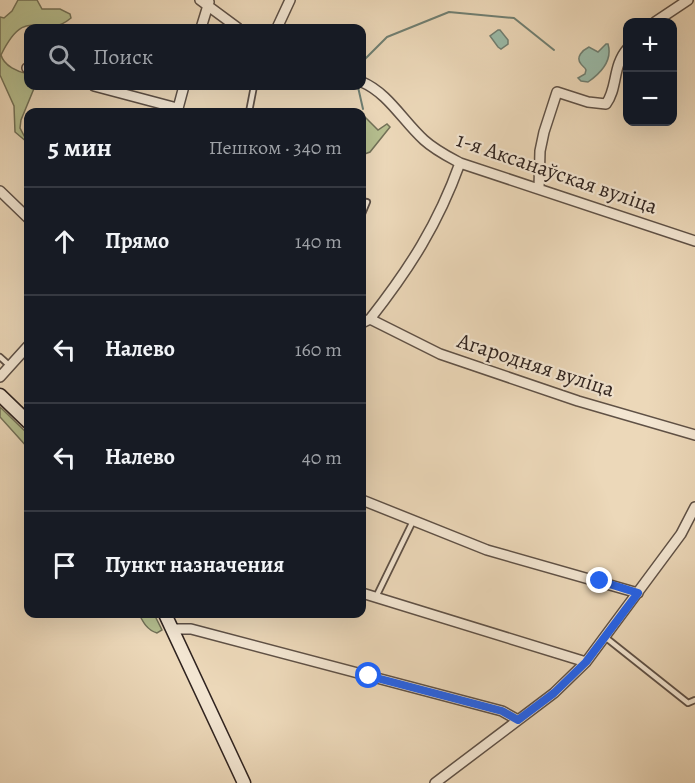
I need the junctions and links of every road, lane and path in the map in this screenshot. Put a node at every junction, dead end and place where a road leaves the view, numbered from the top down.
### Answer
1 (290, 0) edge
2 (688, 0) edge
3 (206, 2) edge
4 (660, 18) edge
5 (202, 24) edge
6 (233, 24) edge
7 (279, 24) edge
8 (623, 55) edge
9 (366, 84) edge
10 (108, 90) edge
11 (183, 90) edge
12 (253, 90) edge
13 (170, 108) edge
14 (178, 108) edge
15 (250, 108) edge
16 (460, 163) junction
17 (539, 188) junction
18 (0, 191) edge
19 (24, 214) edge
20 (695, 241) edge
21 (366, 321) edge
22 (24, 350) edge
23 (0, 357) edge
24 (10, 366) junction
25 (0, 377) edge
26 (0, 394) edge
27 (24, 418) edge
28 (695, 435) edge
29 (366, 502) edge
30 (695, 507) edge
31 (414, 521) junction
32 (638, 593) junction
33 (366, 594) edge
34 (376, 597) junction
35 (167, 618) edge
36 (172, 629) junction
37 (605, 637) junction
38 (586, 662) junction
39 (695, 700) edge
40 (518, 720) junction
41 (244, 783) edge
42 (435, 783) edge

1 - 7 street
2 - 4 street
3 - 5 street
3 - 6 street
8 - 17 street
9 - 16 street, 1-я Аксанаўская вуліца
10 - 13 street
11 - 14 street
12 - 15 lane
16 - 17 street, 1-я Аксанаўская вуліца
16 - 21 street
17 - 20 street, 1-я Аксанаўская вуліца
18 - 19 street
21 - 28 street, Агародняя вуліца
22 - 24 street
23 - 24 lane
24 - 25 street
26 - 27 main road
29 - 31 street
30 - 32 street
31 - 32 street
31 - 34 lane
32 - 37 street
33 - 34 street
34 - 38 street
35 - 36 main road
36 - 40 street
36 - 41 main road
37 - 38 street
37 - 39 lane
38 - 40 street
40 - 42 street

